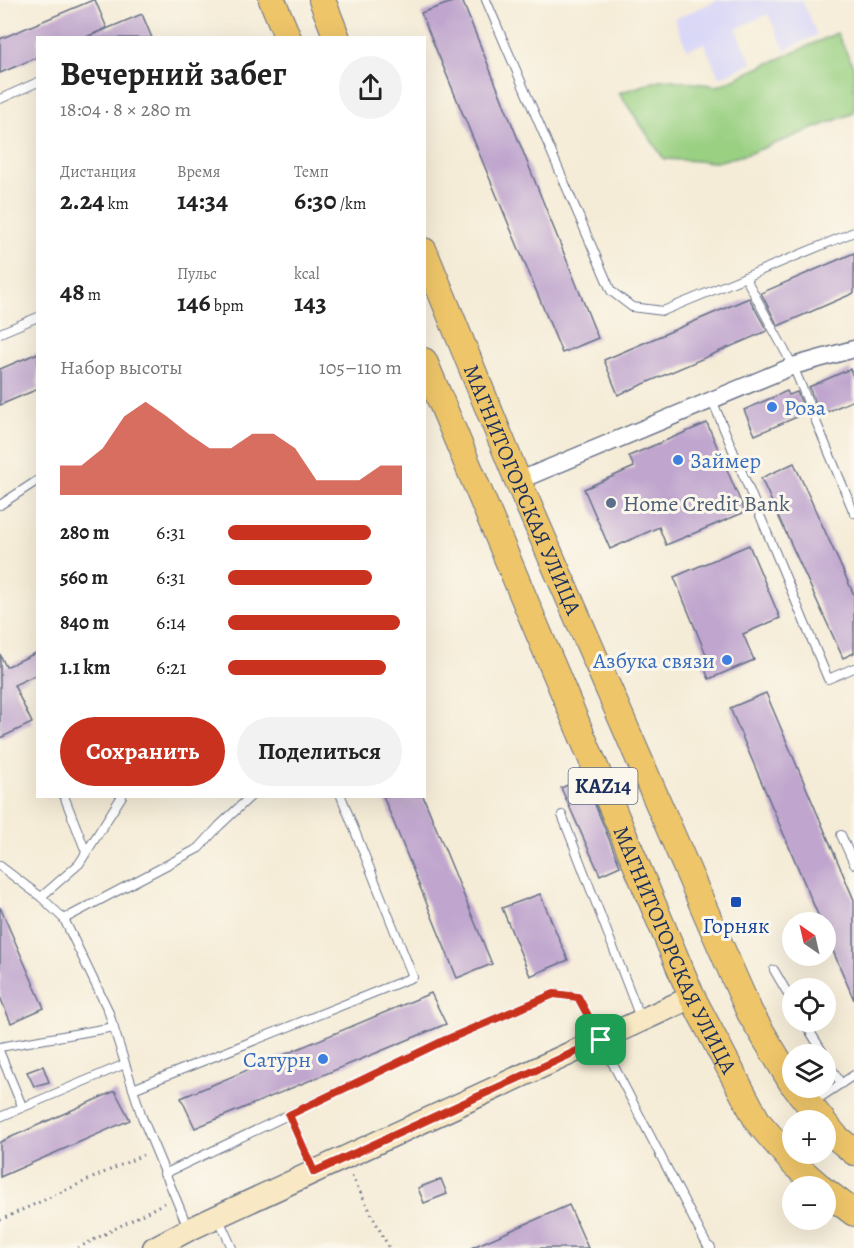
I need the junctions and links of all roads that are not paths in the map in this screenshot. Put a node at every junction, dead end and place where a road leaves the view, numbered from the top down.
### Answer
1 (272, 0) edge
2 (322, 0) edge
3 (486, 0) edge
4 (287, 36) edge
5 (336, 36) edge
6 (36, 83) edge
7 (0, 99) edge
8 (854, 232) edge
9 (426, 256) edge
10 (745, 277) junction
11 (36, 317) edge
12 (0, 333) edge
13 (854, 349) edge
14 (793, 366) junction
15 (426, 367) edge
16 (712, 400) junction
17 (36, 481) edge
18 (518, 481) junction
19 (0, 505) edge
20 (854, 513) edge
21 (854, 668) edge
22 (65, 798) edge
23 (121, 798) edge
24 (249, 798) edge
25 (342, 798) edge
26 (562, 815) dead end
27 (841, 834) dead end
28 (86, 852) junction
29 (854, 864) edge
30 (0, 866) edge
31 (41, 897) junction
32 (63, 919) junction
33 (774, 970) dead end
34 (782, 984) edge
35 (692, 997) junction
36 (641, 1021) junction
37 (114, 1027) junction
38 (601, 1040) junction
39 (0, 1047) edge
40 (0, 1053) edge
41 (125, 1064) junction
42 (782, 1066) edge
43 (836, 1076) edge
44 (854, 1076) edge
45 (841, 1084) junction
46 (133, 1089) junction
47 (22, 1106) junction
48 (813, 1109) edge
49 (289, 1115) junction
50 (0, 1117) edge
51 (854, 1152) edge
52 (314, 1172) junction
53 (164, 1174) junction
54 (808, 1176) edge
55 (836, 1199) edge
56 (854, 1213) edge
57 (218, 1216) junction
58 (189, 1230) junction
59 (707, 1247) edge
60 (154, 1248) edge
61 (232, 1248) edge

1 - 4 main road
2 - 5 main road
3 - 10 lane
6 - 7 lane
8 - 10 lane
9 - 18 main road, МАГНИТОГОРСКАЯ УЛИЦА / KAZ14
10 - 14 lane
11 - 12 lane
13 - 14 street
14 - 16 street
14 - 20 lane
15 - 35 main road, МАГНИТОГОРСКАЯ УЛИЦА / KAZ14
16 - 18 street
16 - 21 lane
17 - 19 lane
18 - 42 main road, МАГНИТОГОРСКАЯ УЛИЦА / KAZ14
22 - 28 lane
23 - 28 lane
24 - 32 lane
25 - 46 lane
26 - 36 lane
27 - 29 lane
28 - 31 lane
30 - 31 lane
31 - 32 lane
32 - 37 lane
33 - 34 lane
35 - 36 street
35 - 54 main road, МАГНИТОГОРСКАЯ УЛИЦА / KAZ14
36 - 38 street
37 - 39 lane
37 - 41 lane
38 - 49 lane
38 - 52 street
38 - 59 lane
40 - 47 lane
41 - 46 lane
41 - 47 lane
43 - 45 lane
44 - 45 lane
45 - 48 lane
46 - 53 lane
47 - 50 lane
48 - 51 main road
49 - 52 lane
49 - 53 lane
52 - 57 street
53 - 58 lane
55 - 56 main road
57 - 58 street
57 - 61 lane
58 - 60 street

